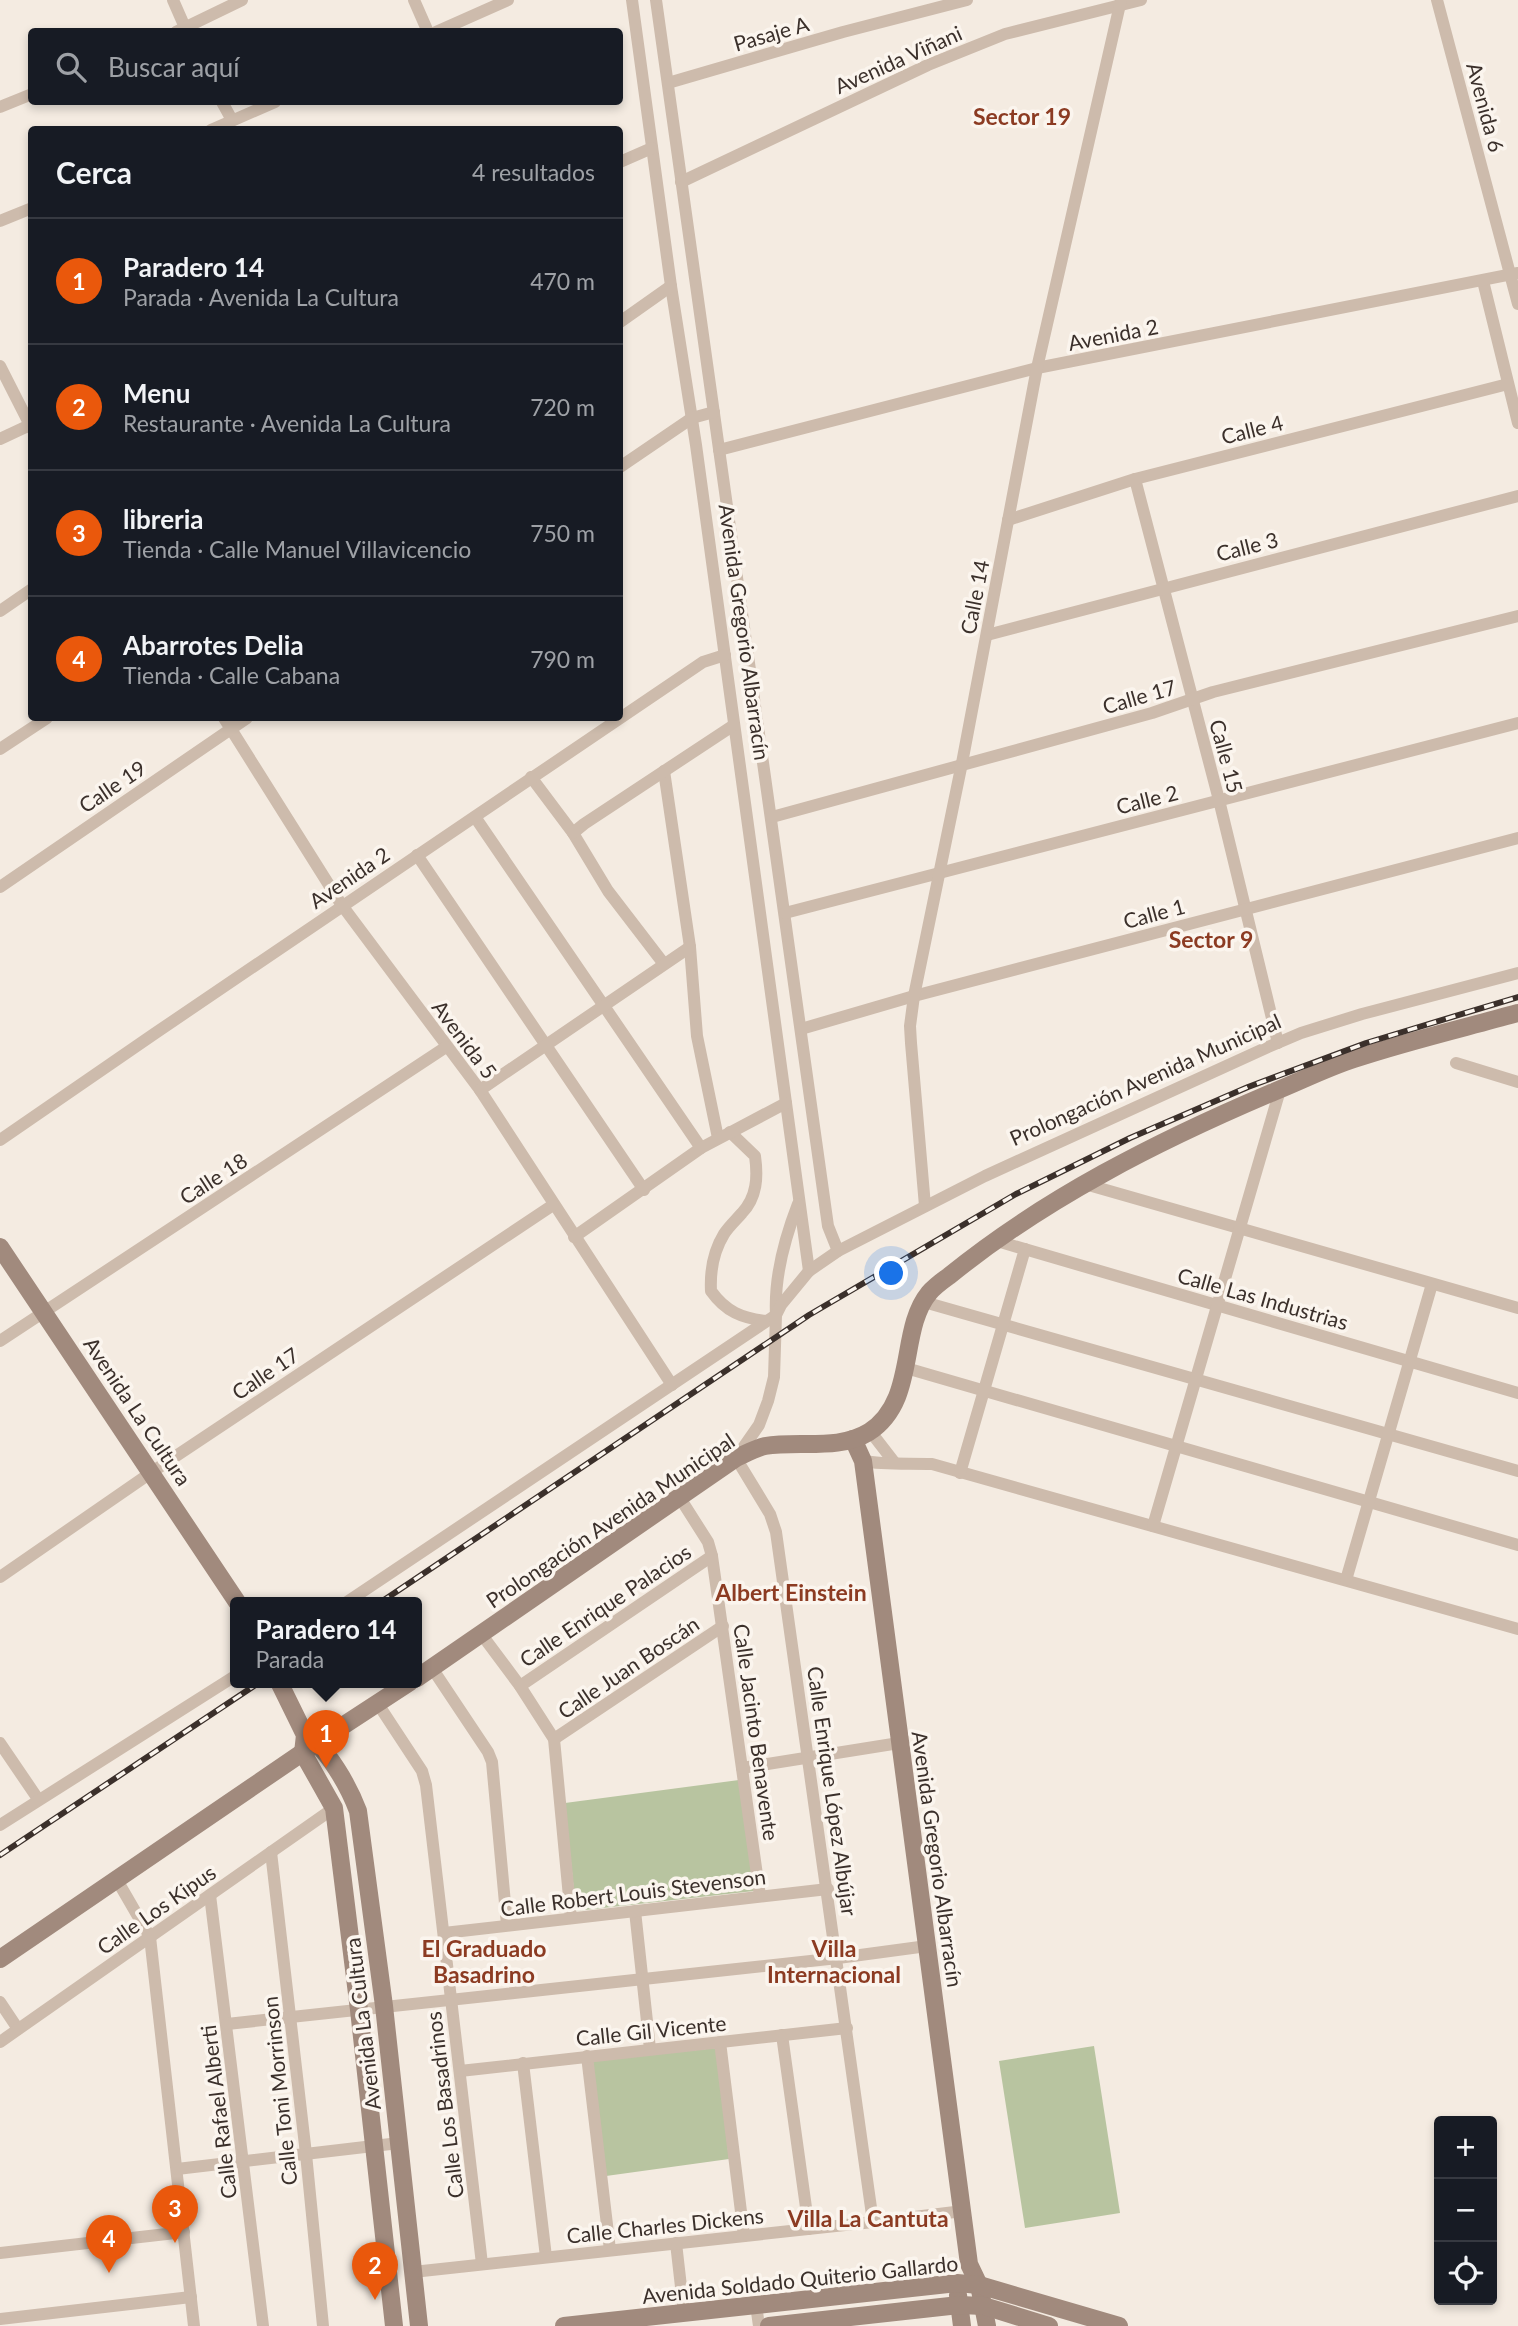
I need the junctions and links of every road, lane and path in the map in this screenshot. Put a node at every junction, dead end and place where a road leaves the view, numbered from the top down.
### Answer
1 (173, 0) edge
2 (242, 0) edge
3 (414, 0) edge
4 (508, 0) edge
5 (632, 0) edge
6 (656, 0) edge
7 (967, 0) edge
8 (1141, 0) edge
9 (1437, 0) edge
10 (1120, 3) edge
11 (182, 28) edge
12 (187, 28) edge
13 (426, 28) edge
14 (445, 28) edge
15 (668, 83) junction
16 (28, 96) edge
17 (224, 105) edge
18 (268, 105) edge
19 (0, 107) edge
20 (232, 120) junction
21 (219, 126) edge
22 (652, 148) junction
23 (623, 161) edge
24 (681, 182) junction
25 (28, 210) edge
26 (0, 221) edge
27 (1514, 274) edge
28 (1483, 281) junction
29 (671, 286) junction
30 (1518, 304) edge
31 (623, 320) edge
32 (0, 366) edge
33 (1037, 368) junction
34 (1508, 384) junction
35 (713, 412) junction
36 (692, 418) junction
37 (28, 420) edge
38 (1518, 423) edge
39 (28, 427) edge
40 (0, 439) edge
41 (719, 450) junction
42 (623, 465) edge
43 (1135, 479) junction
44 (1518, 496) edge
45 (1008, 520) junction
46 (1163, 587) junction
47 (28, 592) edge
48 (0, 611) edge
49 (1518, 617) edge
50 (986, 635) junction
51 (725, 655) junction
52 (1192, 700) junction
53 (623, 715) edge
54 (42, 721) edge
55 (615, 721) edge
56 (228, 722) edge
57 (1518, 723) edge
58 (734, 725) junction
59 (0, 749) edge
60 (962, 763) junction
61 (664, 771) junction
62 (531, 777) junction
63 (1219, 800) junction
64 (475, 817) junction
65 (772, 817) junction
66 (573, 834) junction
67 (1518, 838) edge
68 (416, 855) junction
69 (940, 872) junction
70 (0, 887) edge
71 (341, 904) junction
72 (1244, 910) junction
73 (785, 913) junction
74 (690, 947) junction
75 (664, 964) junction
76 (1518, 973) edge
77 (914, 996) junction
78 (603, 1004) junction
79 (1518, 1013) edge
80 (801, 1029) junction
81 (1278, 1043) junction
82 (545, 1045) junction
83 (446, 1047) junction
84 (1457, 1063) dead end
85 (1518, 1082) edge
86 (481, 1090) junction
87 (1280, 1090) junction
88 (786, 1103) junction
89 (724, 1135) junction
90 (0, 1140) edge
91 (701, 1148) junction
92 (1085, 1184) junction
93 (644, 1190) junction
94 (799, 1201) junction
95 (553, 1205) junction
96 (925, 1206) junction
97 (1240, 1228) junction
98 (574, 1237) junction
99 (998, 1241) junction
100 (0, 1247) edge
101 (1025, 1249) junction
102 (838, 1251) junction
103 (809, 1271) junction
104 (1432, 1284) junction
105 (924, 1302) junction
106 (1217, 1305) junction
107 (1518, 1308) edge
108 (44, 1312) junction
109 (771, 1318) junction
110 (1003, 1324) junction
111 (0, 1341) edge
112 (1410, 1361) junction
113 (906, 1368) junction
114 (1196, 1379) junction
115 (672, 1385) junction
116 (984, 1391) junction
117 (1518, 1392) edge
118 (870, 1431) junction
119 (1388, 1434) junction
120 (853, 1439) junction
121 (1176, 1446) junction
122 (736, 1458) junction
123 (863, 1461) junction
124 (894, 1462) junction
125 (1518, 1471) edge
126 (152, 1472) junction
127 (960, 1472) junction
128 (680, 1498) junction
129 (1369, 1502) junction
130 (1153, 1526) junction
131 (1518, 1545) edge
132 (712, 1556) junction
133 (0, 1577) edge
134 (1346, 1580) junction
135 (234, 1597) edge
136 (354, 1597) edge
137 (723, 1626) junction
138 (1518, 1629) edge
139 (482, 1635) junction
140 (424, 1673) edge
141 (230, 1679) edge
142 (520, 1686) junction
143 (282, 1688) edge
144 (401, 1688) edge
145 (378, 1704) junction
146 (554, 1740) junction
147 (0, 1742) edge
148 (309, 1743) junction
149 (900, 1743) junction
150 (809, 1759) junction
151 (743, 1768) junction
152 (38, 1799) junction
153 (334, 1808) junction
154 (0, 1825) edge
155 (271, 1852) junction
156 (117, 1880) junction
157 (828, 1889) junction
158 (210, 1895) junction
159 (760, 1896) junction
160 (635, 1911) junction
161 (571, 1918) junction
162 (508, 1925) junction
163 (444, 1933) junction
164 (150, 1937) junction
165 (927, 1946) junction
166 (838, 1958) junction
167 (0, 1959) edge
168 (642, 1979) junction
169 (452, 1999) junction
170 (0, 2002) edge
171 (384, 2007) junction
172 (359, 2010) junction
173 (290, 2017) junction
174 (227, 2024) junction
175 (847, 2028) junction
176 (18, 2029) junction
177 (782, 2035) junction
178 (0, 2042) edge
179 (720, 2042) junction
180 (650, 2049) junction
181 (587, 2056) junction
182 (523, 2063) junction
183 (460, 2071) junction
184 (398, 2143) junction
185 (374, 2146) junction
186 (306, 2154) junction
187 (244, 2161) junction
188 (177, 2169) junction
189 (963, 2211) junction
190 (873, 2222) junction
191 (809, 2229) junction
192 (184, 2232) junction
193 (744, 2236) junction
194 (676, 2243) junction
195 (610, 2250) junction
196 (0, 2253) edge
197 (545, 2257) junction
198 (482, 2264) junction
199 (969, 2264) junction
200 (413, 2272) junction
201 (957, 2283) junction
202 (979, 2285) junction
203 (191, 2297) junction
204 (756, 2305) junction
205 (959, 2305) junction
206 (984, 2306) junction
207 (684, 2313) junction
208 (0, 2319) edge
209 (888, 2320) edge
210 (618, 2323) edge
211 (194, 2326) edge
212 (262, 2326) edge
213 (323, 2326) edge
214 (394, 2326) edge
215 (419, 2326) edge
216 (564, 2326) edge
217 (759, 2326) edge
218 (769, 2326) edge
219 (962, 2326) edge
220 (987, 2326) edge
221 (1049, 2326) edge
222 (1119, 2326) edge

1 - 11 street
2 - 12 street
3 - 13 street
4 - 14 street
5 - 22 street, Avenida Gregorio Albarracín
6 - 15 street, Avenida Gregorio Albarracín
7 - 15 street, Pasaje A
8 - 10 street, Avenida Viñani
9 - 27 street, Avenida 6
10 - 24 street, Avenida Viñani
10 - 33 street, Calle 14
15 - 24 street, Avenida Gregorio Albarracín
16 - 19 street
17 - 20 street
18 - 20 street
20 - 21 street
22 - 23 street
22 - 29 street, Avenida Gregorio Albarracín
24 - 35 street, Avenida Gregorio Albarracín
25 - 26 street
27 - 28 street, Avenida 2
27 - 30 street, Avenida 6
28 - 33 street, Avenida 2
28 - 34 street
29 - 31 street
29 - 36 street, Avenida Gregorio Albarracín
32 - 37 street
33 - 41 street, Avenida 2
33 - 45 street, Calle 14
34 - 38 street
34 - 43 street, Calle 4
35 - 36 street
35 - 41 street, Avenida Gregorio Albarracín
36 - 42 street
36 - 51 street, Avenida Gregorio Albarracín
39 - 40 street
41 - 65 street, Avenida Gregorio Albarracín
43 - 45 street, Calle 4
43 - 46 street, Calle 15
44 - 46 street, Calle 3
45 - 50 street, Calle 14
46 - 50 street, Calle 3
46 - 52 street, Calle 15
47 - 48 street
49 - 52 street, Calle 17
50 - 60 street, Calle 14
51 - 53 street, Avenida 2
51 - 58 street, Avenida Gregorio Albarracín
52 - 60 street, Calle 17
52 - 63 street, Calle 15
54 - 59 street
55 - 62 street, Avenida 2
56 - 70 street, Calle 19
56 - 71 street, Avenida 5
57 - 63 street, Calle 2
58 - 61 street
58 - 88 street, Avenida Gregorio Albarracín
60 - 65 street, Calle 17
60 - 69 street, Calle 14
61 - 66 street
61 - 74 street
62 - 64 street, Avenida 2
62 - 66 street
63 - 69 street, Calle 2
63 - 72 street, Calle 15
64 - 68 street, Avenida 2
64 - 78 street
65 - 73 street, Avenida Gregorio Albarracín
66 - 75 street
67 - 72 street, Calle 1
68 - 71 street, Avenida 2
68 - 82 street
69 - 73 street, Calle 2
69 - 77 street, Calle 14
71 - 83 street, Avenida 5
71 - 90 street, Avenida 2
72 - 77 street, Calle 1
72 - 81 street, Calle 15
73 - 80 street, Avenida Gregorio Albarracín
74 - 75 street
74 - 89 street
75 - 78 street
76 - 81 street, Prolongación Avenida Municipal
77 - 80 street, Calle 1
77 - 96 street, Calle 14
78 - 82 street
78 - 91 street
79 - 87 main road, Prolongación Avenida Municipal
80 - 102 street, Avenida Gregorio Albarracín
81 - 96 street, Prolongación Avenida Municipal
82 - 86 street
82 - 93 street
83 - 86 street, Avenida 5
83 - 108 street, Calle 18
84 - 85 street
86 - 95 street, Avenida 5
87 - 92 main road, Prolongación Avenida Municipal
87 - 97 street
88 - 89 street
88 - 94 street, Avenida Gregorio Albarracín
89 - 91 street
89 - 109 street
91 - 93 street
92 - 97 street
92 - 99 main road, Prolongación Avenida Municipal
93 - 98 street
94 - 103 street, Avenida Gregorio Albarracín
94 - 109 street
95 - 98 street, Avenida 5
95 - 126 street, Calle 17
96 - 102 street, Prolongación Avenida Municipal
97 - 104 street
97 - 106 street
98 - 115 street, Avenida 5
99 - 101 street, Calle Las Industrias
99 - 105 main road, Prolongación Avenida Municipal
100 - 108 main road, Avenida La Cultura
101 - 106 street, Calle Las Industrias
101 - 110 street
102 - 103 street, Prolongación Avenida Municipal
103 - 109 street, Prolongación Avenida Municipal
104 - 107 street
104 - 112 street
105 - 110 street
105 - 113 main road, Prolongación Avenida Municipal
106 - 112 street, Calle Las Industrias
106 - 114 street
108 - 111 street, Calle 18
108 - 126 main road, Avenida La Cultura
109 - 115 street
109 - 122 street
110 - 114 street
110 - 116 street
112 - 117 street, Calle Las Industrias
112 - 119 street
113 - 116 street
113 - 118 main road, Prolongación Avenida Municipal
114 - 119 street
114 - 121 street
115 - 136 street
116 - 121 street
116 - 127 street
118 - 120 main road, Prolongación Avenida Municipal
118 - 124 street
119 - 125 street
119 - 129 street
120 - 122 main road, Prolongación Avenida Municipal
120 - 123 main road, Avenida Gregorio Albarracín
121 - 129 street
121 - 130 street
122 - 128 main road, Prolongación Avenida Municipal
122 - 150 street, Calle Enrique López Albújar
123 - 124 street
123 - 149 main road, Avenida Gregorio Albarracín
124 - 127 street
126 - 133 street, Calle 17
126 - 135 main road, Avenida La Cultura
127 - 130 street
128 - 132 street, Calle Jacinto Benavente
128 - 139 main road, Prolongación Avenida Municipal
129 - 131 street
129 - 134 street
130 - 134 street
132 - 137 street, Calle Jacinto Benavente
132 - 142 street, Calle Enrique Palacios
134 - 138 street
137 - 146 street, Calle Juan Boscán
137 - 151 street, Calle Jacinto Benavente
139 - 140 main road, Prolongación Avenida Municipal
139 - 142 street
140 - 162 street
141 - 152 street
142 - 146 street
143 - 148 main road, Avenida La Cultura
144 - 145 main road
145 - 148 main road
145 - 163 street, Calle Los Basadrinos
146 - 161 street
147 - 152 street
148 - 153 main road, Avenida La Cultura
148 - 156 main road
148 - 171 main road, Avenida La Cultura
149 - 150 street
149 - 165 main road, Avenida Gregorio Albarracín
150 - 151 street
150 - 157 street, Calle Enrique López Albújar
151 - 159 street, Calle Jacinto Benavente
152 - 154 street
153 - 155 street, Calle Los Kipus
153 - 172 main road, Avenida La Cultura
155 - 158 street, Calle Los Kipus
155 - 173 street, Calle Toni Morrinson
156 - 164 street
156 - 167 main road
157 - 159 street, Calle Robert Louis Stevenson
157 - 166 street, Calle Enrique López Albújar
158 - 164 street, Calle Los Kipus
158 - 174 street, Calle Rafael Alberti
159 - 160 street, Calle Robert Louis Stevenson
160 - 161 street, Calle Robert Louis Stevenson
160 - 168 street
161 - 162 street, Calle Robert Louis Stevenson
162 - 163 street, Calle Robert Louis Stevenson
163 - 169 street, Calle Los Basadrinos
164 - 176 street, Calle Los Kipus
164 - 188 street
165 - 166 street
165 - 189 main road, Avenida Gregorio Albarracín
166 - 168 street
166 - 175 street, Calle Enrique López Albújar
168 - 169 street
168 - 180 street
169 - 171 street
169 - 183 street, Calle Los Basadrinos
170 - 176 street
171 - 172 street
171 - 184 main road, Avenida La Cultura
172 - 173 street
172 - 185 main road, Avenida La Cultura
173 - 174 street
173 - 186 street, Calle Toni Morrinson
174 - 187 street, Calle Rafael Alberti
175 - 177 street, Calle Gil Vicente
175 - 190 street, Calle Enrique López Albújar
176 - 178 street, Calle Los Kipus
177 - 179 street, Calle Gil Vicente
177 - 191 street
179 - 180 street, Calle Gil Vicente
179 - 193 street
180 - 181 street, Calle Gil Vicente
181 - 182 street, Calle Gil Vicente
181 - 195 street
182 - 183 street, Calle Gil Vicente
182 - 197 street
183 - 198 street, Calle Los Basadrinos
184 - 185 street
184 - 200 main road, Avenida La Cultura
185 - 186 street
185 - 214 main road, Avenida La Cultura
186 - 187 street
186 - 213 street, Calle Toni Morrinson
187 - 188 street
187 - 212 street, Calle Rafael Alberti
188 - 192 street
189 - 190 street, Calle Charles Dickens
189 - 199 main road, Avenida Gregorio Albarracín
190 - 191 street, Calle Charles Dickens
191 - 193 street, Calle Charles Dickens
192 - 196 street
192 - 203 street
193 - 194 street, Calle Charles Dickens
194 - 195 street, Calle Charles Dickens
194 - 207 street
195 - 197 street, Calle Charles Dickens
197 - 198 street, Calle Charles Dickens
198 - 200 street, Calle Charles Dickens
199 - 201 main road
199 - 202 main road, Avenida Gregorio Albarracín
200 - 215 main road, Avenida La Cultura
201 - 202 main road, Avenida Soldado Quiterio Gallardo
201 - 204 main road, Avenida Soldado Quiterio Gallardo
201 - 205 main road
202 - 206 main road, Avenida Gregorio Albarracín
202 - 222 main road, Avenida Soldado Quiterio Gallardo
203 - 208 street
203 - 211 street
204 - 207 main road, Avenida Soldado Quiterio Gallardo
204 - 217 street
205 - 206 main road, Avenida Soldado Quiterio Gallardo
205 - 209 main road, Avenida Soldado Quiterio Gallardo
205 - 219 main road
206 - 220 main road, Avenida Gregorio Albarracín
206 - 221 main road, Avenida Soldado Quiterio Gallardo
207 - 210 main road, Avenida Soldado Quiterio Gallardo
209 - 218 main road, Avenida Soldado Quiterio Gallardo
210 - 216 main road, Avenida Soldado Quiterio Gallardo

